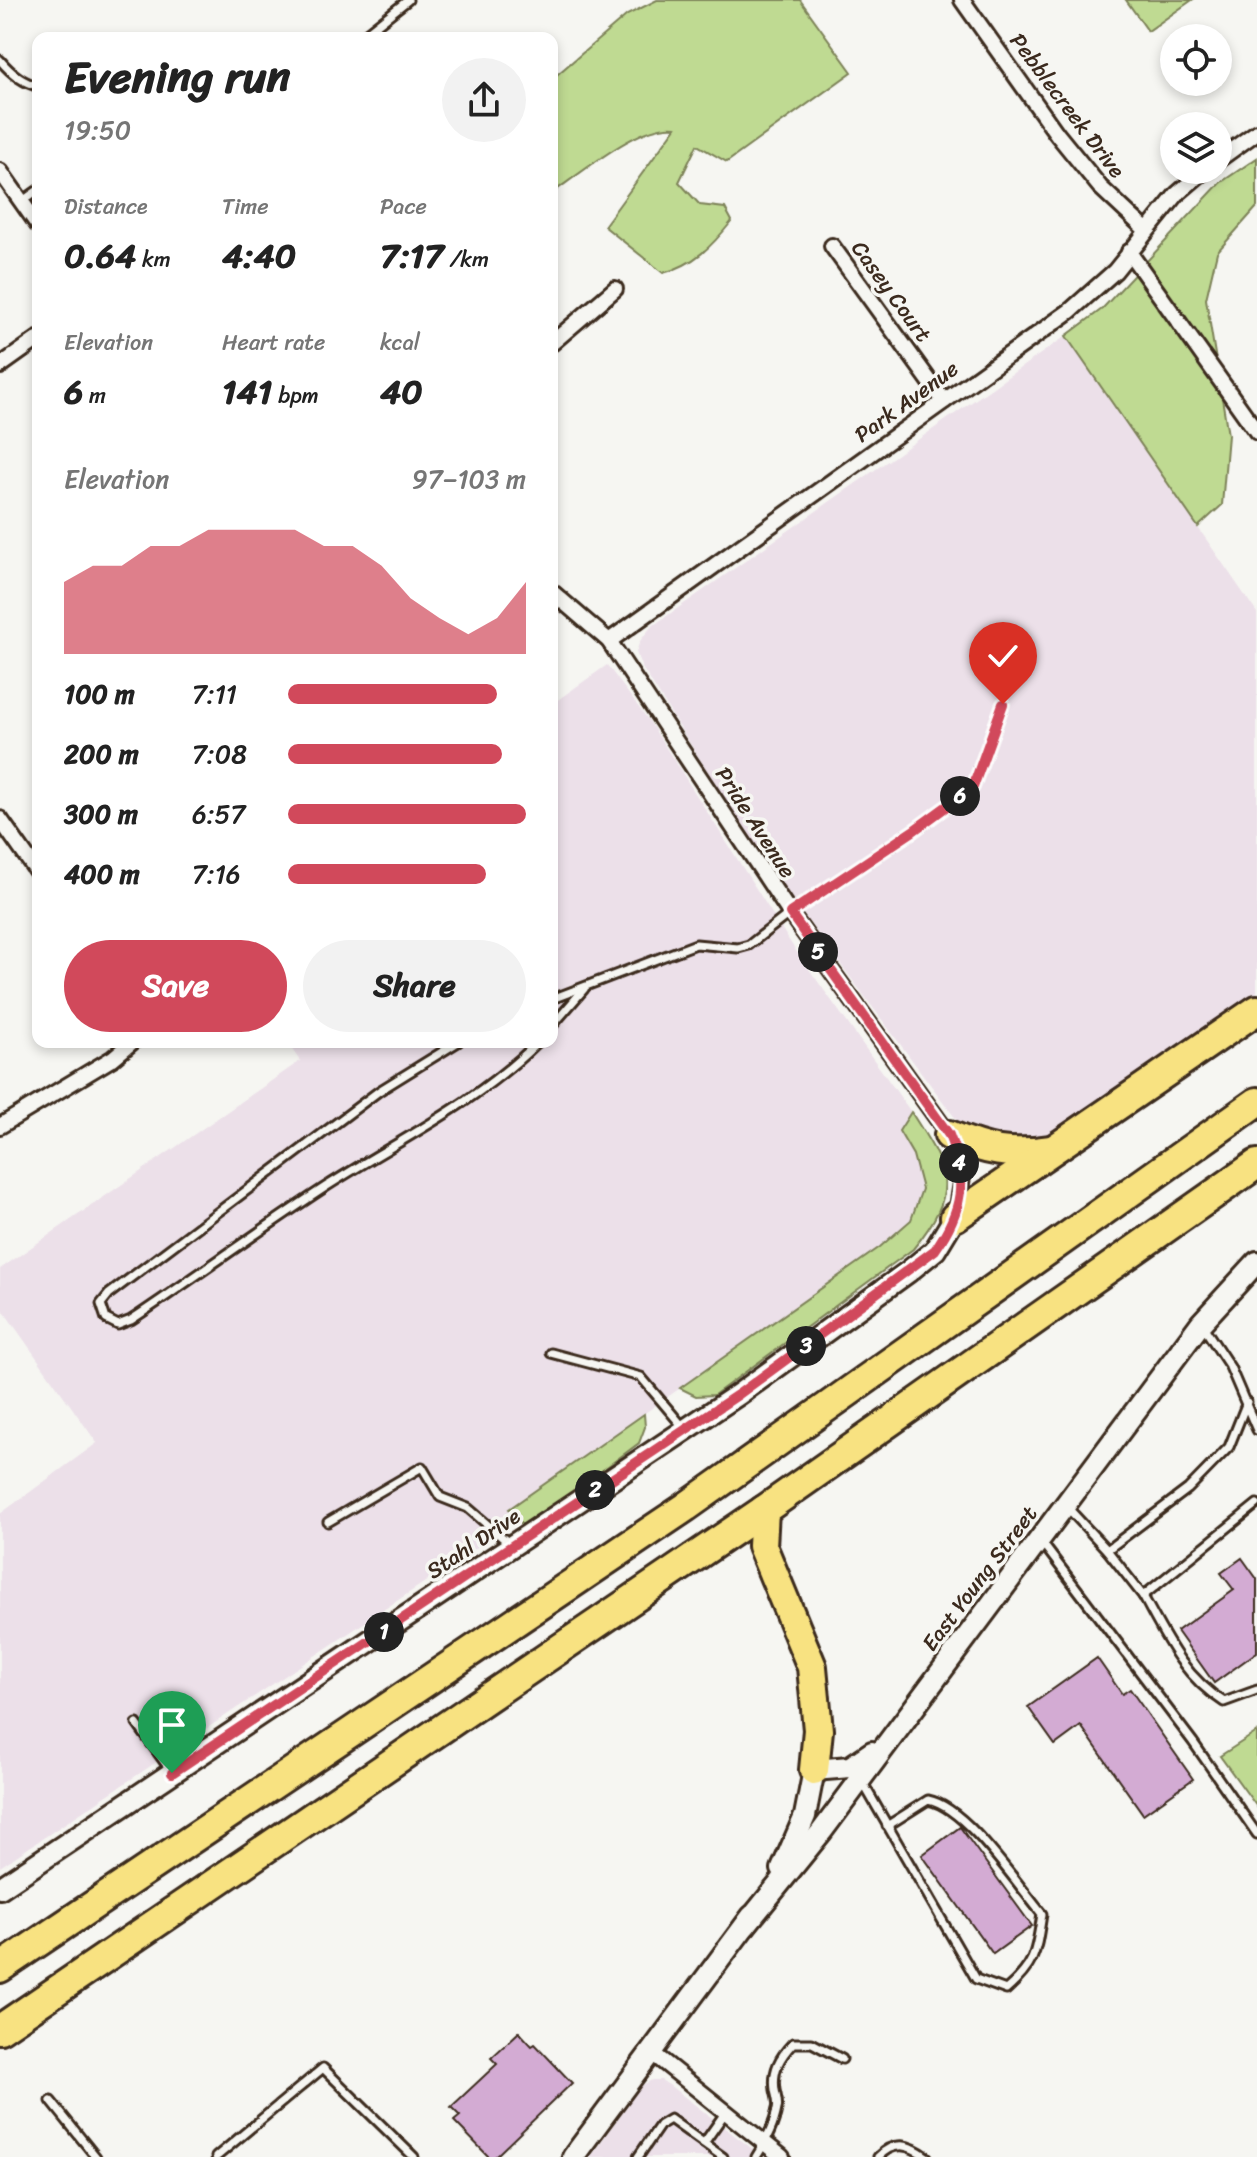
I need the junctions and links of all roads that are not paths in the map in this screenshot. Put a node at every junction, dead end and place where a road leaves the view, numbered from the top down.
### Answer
1 (408, 0) edge
2 (962, 0) edge
3 (368, 32) edge
4 (0, 60) edge
5 (32, 85) edge
6 (1257, 132) edge
7 (1232, 150) edge
8 (0, 171) edge
9 (1189, 184) edge
10 (32, 194) edge
11 (21, 202) junction
12 (32, 217) edge
13 (1146, 230) junction
14 (832, 246) dead end
15 (1129, 252) junction
16 (615, 289) dead end
17 (558, 338) edge
18 (32, 343) edge
19 (0, 366) edge
20 (944, 401) junction
21 (1255, 424) edge
22 (558, 597) edge
23 (609, 641) junction
24 (1003, 704) dead end
25 (0, 819) edge
26 (32, 864) edge
27 (790, 913) junction
28 (586, 988) junction
29 (558, 997) edge
30 (1257, 1010) edge
31 (558, 1019) edge
32 (126, 1048) edge
33 (448, 1048) edge
34 (532, 1048) edge
35 (1257, 1102) edge
36 (0, 1126) edge
37 (949, 1135) junction
38 (1051, 1150) junction
39 (1257, 1164) edge
40 (955, 1217) junction
41 (1257, 1262) edge
42 (1201, 1323) junction
43 (551, 1353) dead end
44 (1247, 1402) junction
45 (686, 1429) junction
46 (1257, 1430) edge
47 (1065, 1504) junction
48 (1257, 1504) edge
49 (764, 1510) junction
50 (328, 1522) dead end
51 (1039, 1538) junction
52 (512, 1546) junction
53 (1107, 1550) junction
54 (1143, 1596) junction
55 (1257, 1690) edge
56 (137, 1724) dead end
57 (884, 1744) junction
58 (814, 1770) junction
59 (172, 1773) junction
60 (860, 1778) junction
61 (887, 1826) junction
62 (1257, 1834) edge
63 (0, 1888) edge
64 (745, 1926) junction
65 (0, 1968) edge
66 (0, 2029) edge
67 (651, 2052) junction
68 (842, 2059) dead end
69 (51, 2101) dead end
70 (725, 2113) junction
71 (704, 2143) junction
72 (765, 2143) junction
73 (96, 2157) edge
74 (216, 2157) edge
75 (414, 2157) edge
76 (573, 2157) edge
77 (638, 2157) edge
78 (723, 2157) edge
79 (756, 2157) edge
80 (782, 2157) edge
81 (878, 2157) edge
82 (927, 2157) edge

1 - 3 lane
2 - 13 street, Pebblecreek Drive
4 - 5 lane
6 - 7 street
8 - 11 street
9 - 13 street, Park Avenue
10 - 11 lane
11 - 12 street
13 - 15 street, Park Avenue
14 - 20 street, Casey Court
15 - 20 street, Park Avenue
15 - 21 street
16 - 17 street
18 - 19 street
20 - 23 street, Park Avenue
22 - 23 street, Pride Avenue
23 - 27 street, Pride Avenue
24 - 27 lane
25 - 26 street
27 - 28 lane
27 - 37 street, Pride Avenue
28 - 29 lane
28 - 31 lane
30 - 38 highway
32 - 36 street
33 - 34 lane
35 - 65 highway
37 - 38 highway
37 - 40 street, Pride Avenue
38 - 40 highway
39 - 49 highway
40 - 45 main road, Stahl Drive
41 - 42 main road, East Young Street
42 - 44 lane
42 - 47 main road, East Young Street
43 - 45 lane
44 - 46 lane
44 - 53 lane
45 - 52 main road, Stahl Drive
47 - 51 main road, East Young Street
47 - 53 lane
48 - 54 lane
49 - 58 highway
49 - 66 highway
50 - 52 lane
51 - 57 main road, East Young Street
51 - 62 lane
52 - 59 main road, Stahl Drive
53 - 54 lane
54 - 55 lane
56 - 59 lane
57 - 58 main road
57 - 60 main road, East Young Street
58 - 64 main road, East Young Street
59 - 63 main road, Stahl Drive
60 - 61 lane
60 - 64 main road, East Young Street
61 - 61 lane
64 - 67 main road, East Young Street
67 - 70 street
67 - 76 main road, East Young Street
68 - 72 lane
69 - 73 lane
70 - 71 lane
70 - 72 street
71 - 77 lane
71 - 78 lane
72 - 79 lane
72 - 80 street
74 - 75 lane
81 - 82 lane

